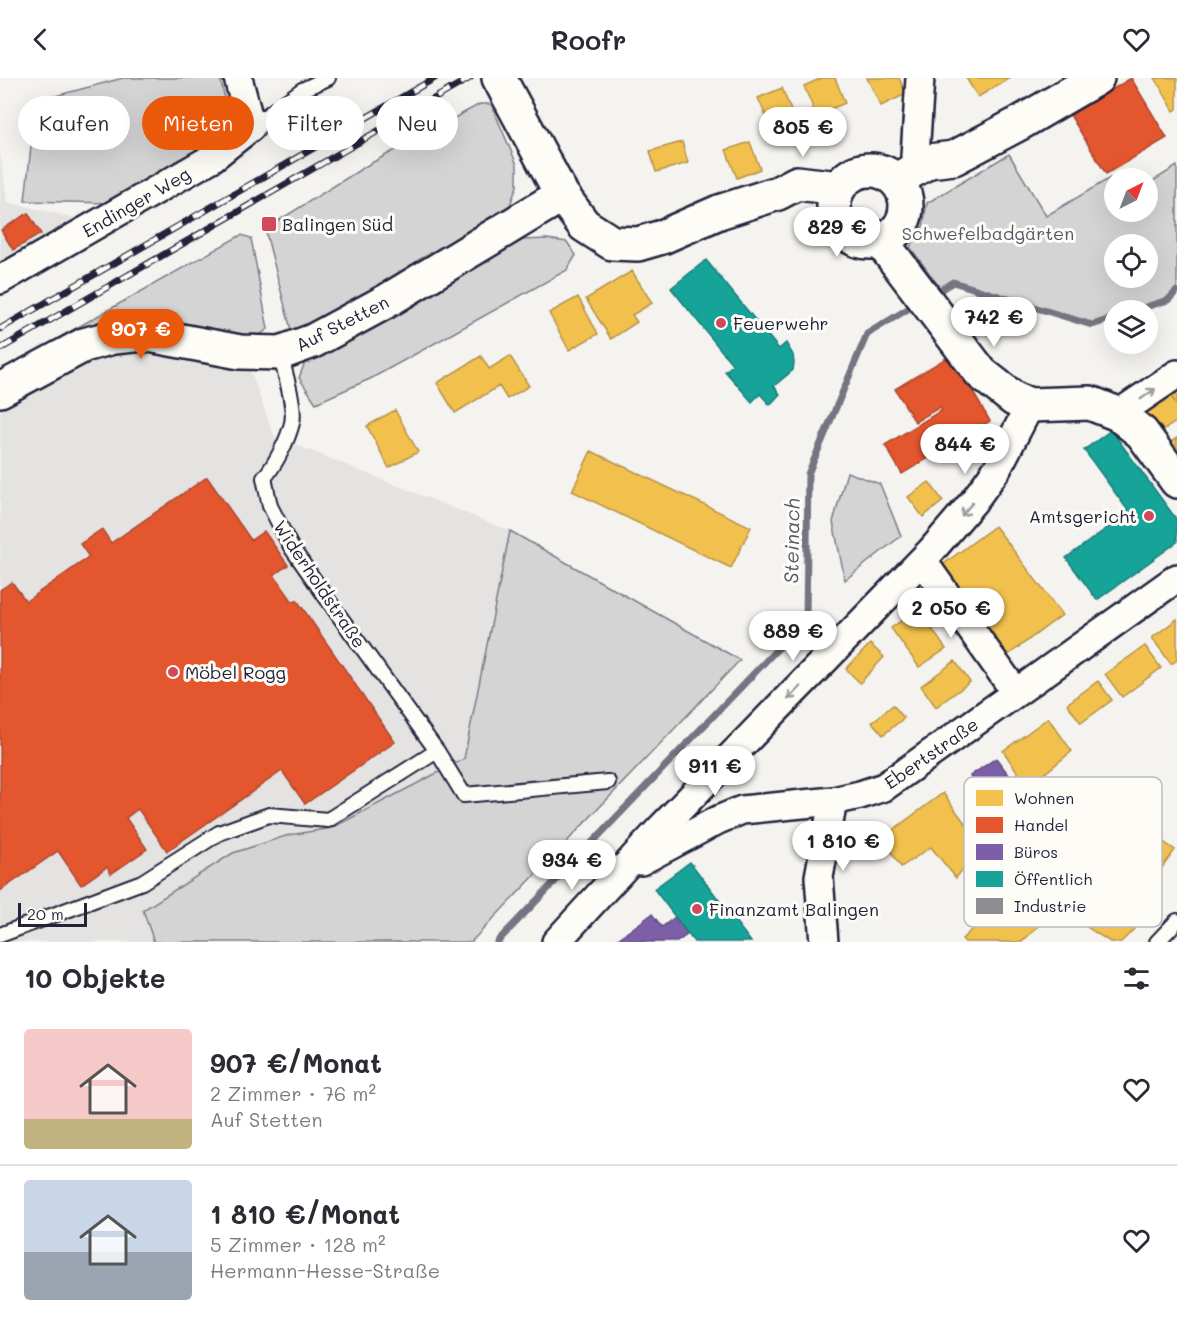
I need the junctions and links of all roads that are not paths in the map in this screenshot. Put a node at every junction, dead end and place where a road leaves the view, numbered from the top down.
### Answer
1 (238, 78) edge
2 (328, 78) edge
3 (499, 78) edge
4 (920, 78) edge
5 (1097, 78) edge
6 (243, 96) edge
7 (254, 125) edge
8 (223, 150) edge
9 (908, 182) junction
10 (562, 195) junction
11 (836, 200) junction
12 (880, 240) junction
13 (0, 280) edge
14 (280, 353) junction
15 (1177, 374) edge
16 (0, 390) edge
17 (1030, 405) junction
18 (1118, 414) junction
19 (1177, 481) edge
20 (922, 560) junction
21 (1177, 578) edge
22 (1016, 693) junction
23 (437, 751) junction
24 (608, 782) dead end
25 (833, 801) junction
26 (621, 872) junction
27 (1175, 927) edge
28 (0, 935) edge
29 (556, 942) edge
30 (824, 942) edge
31 (1157, 942) edge

1 - 6 street
2 - 7 lane, Endinger Weg
3 - 10 street
4 - 9 street
5 - 9 street
8 - 13 street, Endinger Weg
9 - 11 street
9 - 12 street
10 - 11 street
10 - 14 street, Auf Stetten
11 - 12 street
12 - 17 street
14 - 16 street, Auf Stetten
14 - 23 lane, Widerholdstraße
18 -> 15 street
17 - 18 street
17 -> 20 street
18 - 19 street
20 - 22 street
20 -> 26 street
21 - 22 street, Ebertstraße
22 - 25 street, Ebertstraße
23 - 24 lane, Widerholdstraße
23 - 28 lane
25 - 26 street, Ebertstraße
25 - 30 street
26 - 29 street
27 - 31 lane

